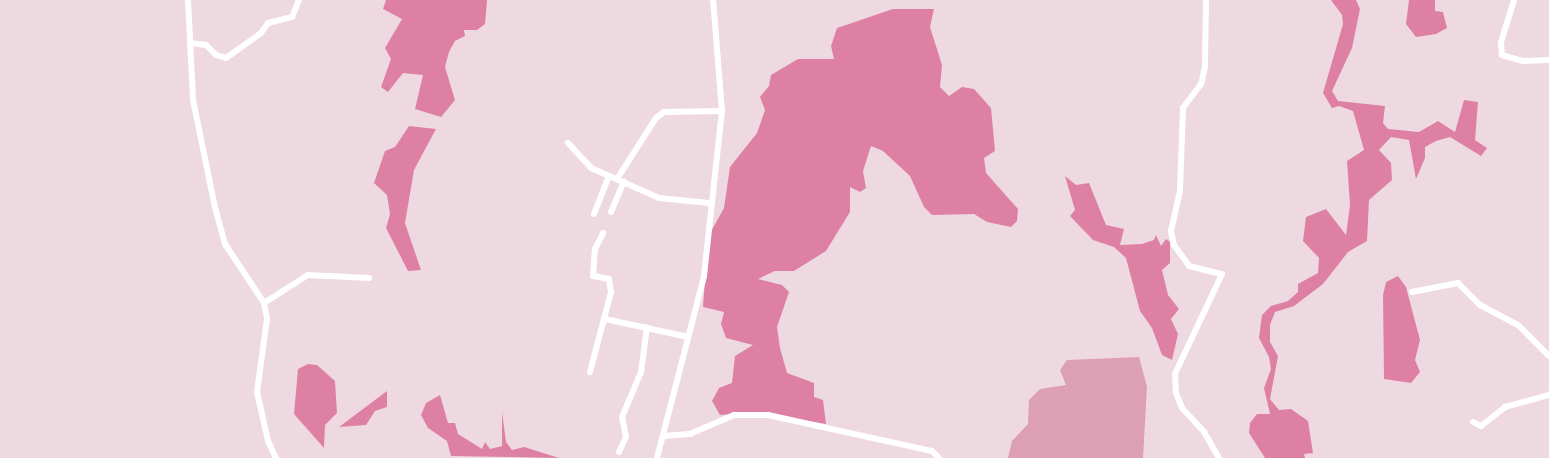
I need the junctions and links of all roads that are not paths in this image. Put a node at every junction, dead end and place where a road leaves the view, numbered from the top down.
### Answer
1 (188, 0) edge
2 (299, 0) edge
3 (712, 0) edge
4 (1206, 0) edge
5 (1514, 0) edge
6 (191, 44) junction
7 (1549, 60) edge
8 (722, 111) junction
9 (567, 143) dead end
10 (609, 176) junction
11 (617, 179) junction
12 (624, 182) junction
13 (710, 203) junction
14 (611, 212) dead end
15 (594, 214) dead end
16 (603, 233) dead end
17 (369, 278) dead end
18 (1412, 292) dead end
19 (264, 303) junction
20 (605, 319) junction
21 (647, 327) junction
22 (688, 337) junction
23 (1549, 356) edge
24 (590, 372) dead end
25 (1549, 395) edge
26 (1473, 422) dead end
27 (663, 435) junction
28 (620, 452) dead end
29 (276, 458) edge
30 (657, 458) edge
31 (939, 458) edge
32 (1219, 458) edge

1 - 6 street
2 - 6 street
3 - 8 street
4 - 32 street
5 - 7 street
6 - 19 street
8 - 11 street
8 - 13 street
9 - 10 street
10 - 11 street
10 - 15 street
11 - 12 street
12 - 13 street
12 - 14 street
13 - 22 street
16 - 20 street
17 - 19 street
18 - 23 street
19 - 29 street
20 - 21 street
20 - 24 street
21 - 22 street
21 - 28 street
22 - 27 street
25 - 26 street
27 - 30 street
27 - 31 street

